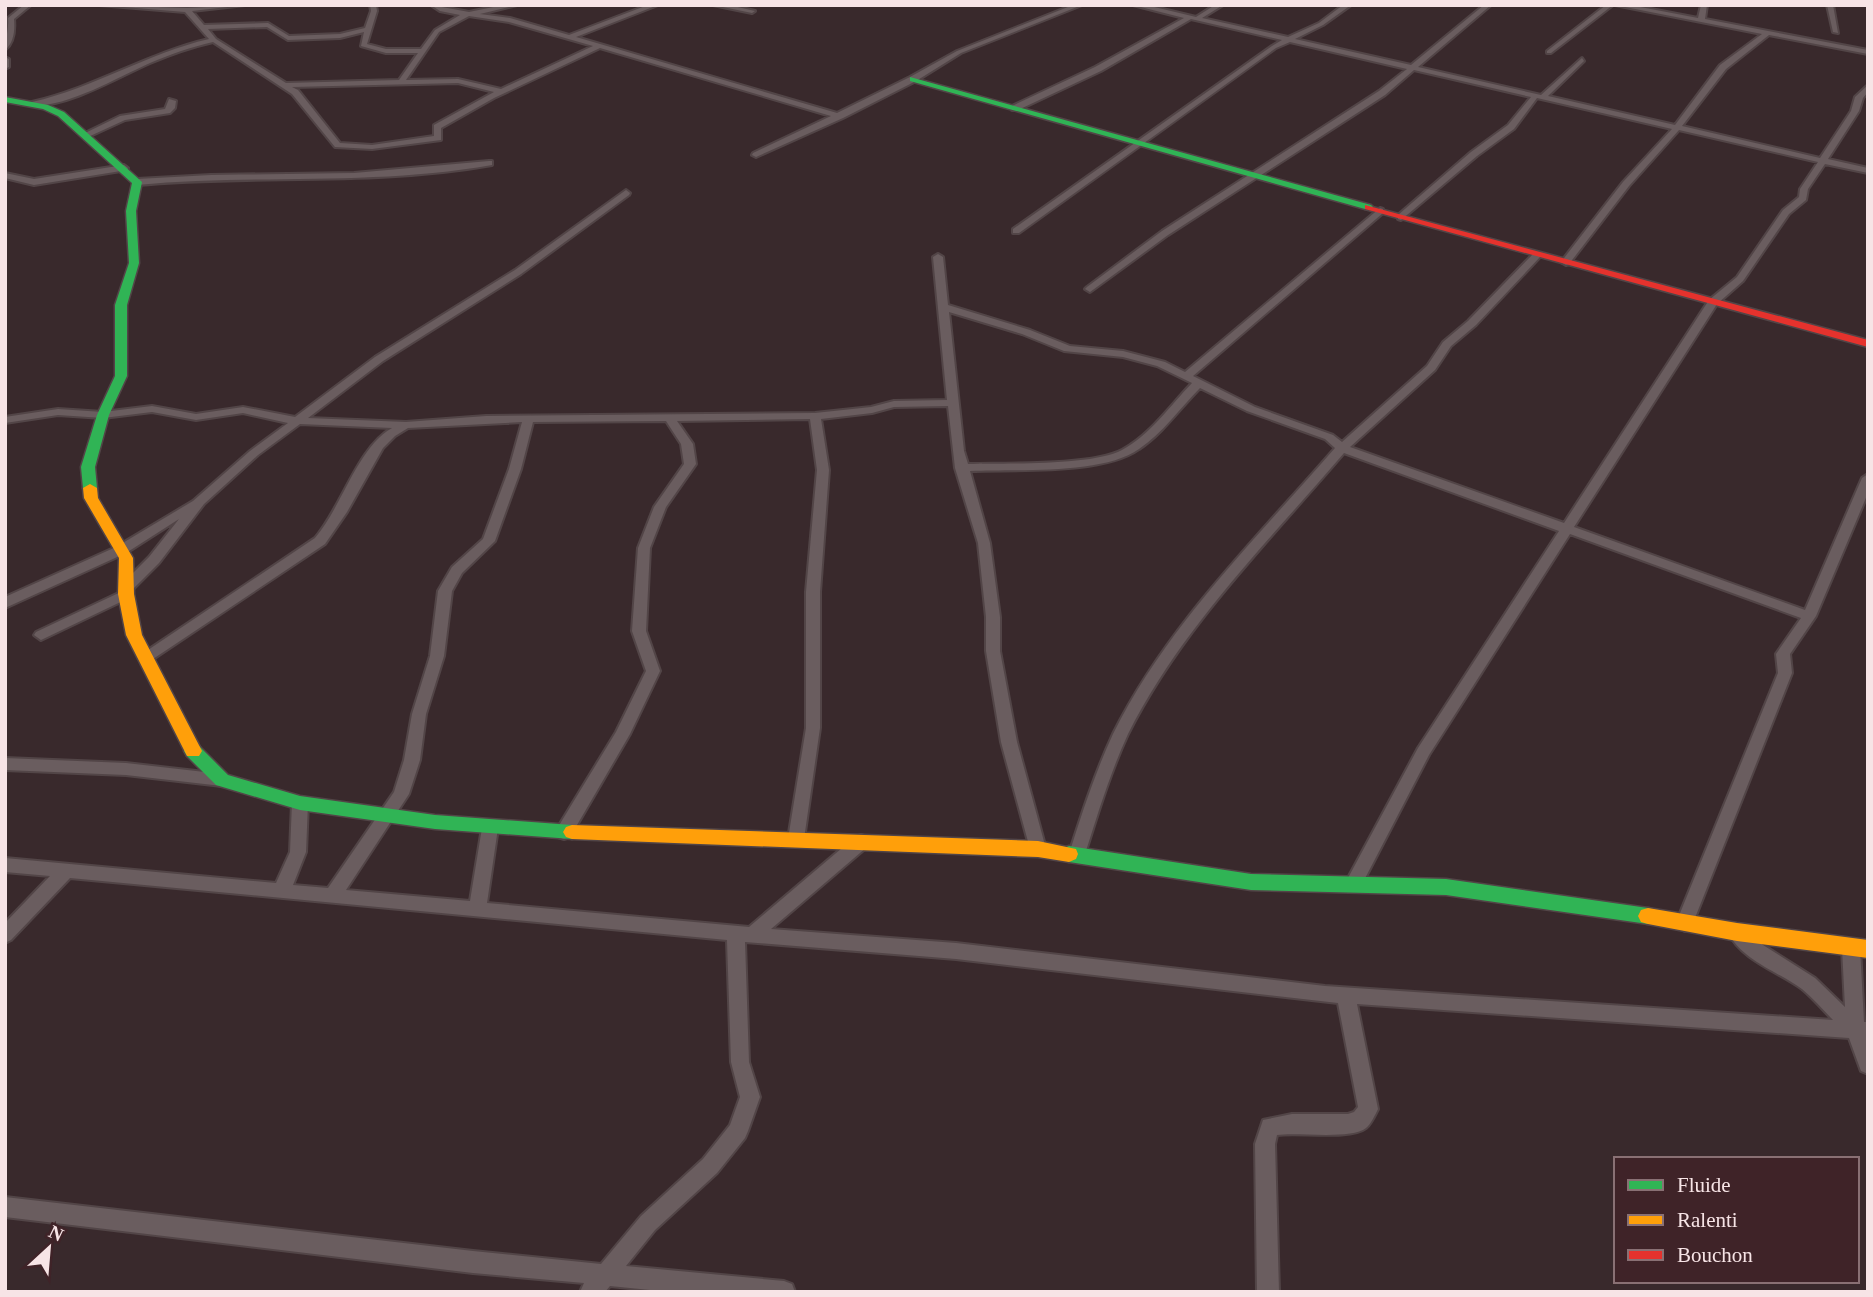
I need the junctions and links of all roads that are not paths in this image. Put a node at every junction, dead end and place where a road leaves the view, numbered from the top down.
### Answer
1 (28, 5) edge
2 (102, 5) edge
3 (242, 5) edge
4 (373, 5) edge
5 (434, 5) edge
6 (514, 5) edge
7 (655, 5) edge
8 (716, 5) edge
9 (1079, 5) edge
10 (1136, 5) edge
11 (1220, 5) edge
12 (1348, 5) edge
13 (1488, 5) edge
14 (1610, 5) edge
15 (1618, 5) edge
16 (1704, 5) edge
17 (1830, 5) edge
18 (190, 8) edge
19 (504, 8) junction
20 (752, 11) dead end
21 (5, 13) edge
22 (17, 13) junction
23 (464, 15) junction
24 (502, 18) junction
25 (1193, 18) junction
26 (1701, 21) junction
27 (200, 27) junction
28 (368, 29) junction
29 (1836, 32) dead end
30 (1767, 34) junction
31 (570, 37) junction
32 (214, 40) junction
33 (1291, 40) junction
34 (599, 46) junction
35 (5, 48) edge
36 (423, 51) junction
37 (1549, 52) dead end
38 (1868, 52) edge
39 (5, 59) edge
40 (1581, 60) dead end
41 (5, 67) edge
42 (1411, 67) junction
43 (913, 79) junction
44 (402, 80) junction
45 (284, 85) junction
46 (1868, 87) edge
47 (501, 91) junction
48 (1540, 96) junction
49 (5, 99) edge
50 (172, 101) dead end
51 (35, 104) junction
52 (1015, 108) junction
53 (840, 116) junction
54 (1679, 126) junction
55 (85, 135) junction
56 (1138, 142) junction
57 (756, 156) dead end
58 (1822, 160) junction
59 (489, 163) dead end
60 (124, 168) junction
61 (1868, 171) edge
62 (5, 175) edge
63 (1252, 175) junction
64 (137, 182) junction
65 (626, 193) dead end
66 (1380, 211) junction
67 (1401, 217) junction
68 (1016, 231) dead end
69 (1537, 255) junction
70 (938, 257) dead end
71 (1566, 262) junction
72 (1090, 289) dead end
73 (1713, 302) junction
74 (944, 307) junction
75 (1868, 344) edge
76 (1187, 375) junction
77 (1199, 382) junction
78 (953, 402) junction
79 (103, 415) junction
80 (668, 416) junction
81 (814, 416) junction
82 (528, 419) junction
83 (5, 420) edge
84 (297, 421) junction
85 (406, 425) junction
86 (1342, 448) junction
87 (961, 468) junction
88 (1868, 478) edge
89 (201, 500) junction
90 (1568, 530) junction
91 (121, 550) junction
92 (127, 590) junction
93 (5, 603) edge
94 (1809, 616) junction
95 (41, 635) dead end
96 (147, 658) junction
97 (5, 764) edge
98 (222, 780) junction
99 (300, 803) junction
100 (387, 815) junction
101 (490, 828) junction
102 (565, 832) junction
103 (796, 839) junction
104 (861, 842) junction
105 (1038, 849) junction
106 (1077, 853) junction
107 (5, 865) edge
108 (66, 870) junction
109 (1354, 883) junction
110 (282, 890) junction
111 (332, 896) junction
112 (477, 909) junction
113 (1685, 923) junction
114 (1737, 932) junction
115 (5, 935) edge
116 (744, 935) junction
117 (1859, 948) edge
118 (1346, 995) junction
119 (1861, 1030) edge
120 (1868, 1065) edge
121 (5, 1206) edge
122 (605, 1275) junction
123 (591, 1292) edge
124 (784, 1292) edge
125 (1268, 1292) edge

1 - 22 street
2 - 18 street
3 - 18 street
4 - 28 street
5 - 23 street
6 - 19 street
7 - 31 street
8 - 20 street
9 - 43 street
10 - 25 street
11 - 25 street
12 - 33 street
13 - 42 street
14 - 37 street
15 - 26 street
16 - 26 street
17 - 29 street
18 - 27 street
19 - 23 street
19 - 24 street
21 - 22 street
22 - 35 street
23 - 24 street
23 - 36 street
24 - 31 street
25 - 33 street
25 - 52 street
26 - 30 street
27 - 28 street
27 - 32 street
28 - 36 street
30 - 38 street
30 - 54 street
31 - 34 street
32 - 45 street
32 - 51 street
33 - 42 street
33 - 56 street
34 - 47 street
34 - 53 street
36 - 44 street
39 - 41 street
40 - 48 street
42 - 48 street
42 - 63 street
43 - 52 street
43 - 53 street
44 - 45 street
44 - 47 street
45 - 47 street
46 - 58 street
48 - 54 street
48 - 67 street
49 - 51 street
50 - 55 street
51 - 55 street
52 - 56 street
53 - 57 street
54 - 58 street
54 - 71 street
55 - 60 street
56 - 63 street
56 - 68 street
58 - 61 street
58 - 73 street
59 - 64 street
60 - 62 street
60 - 64 street
63 - 66 street
63 - 72 street
64 - 79 street
65 - 84 street
66 - 67 street
66 - 76 street
67 - 69 street
69 - 71 street
69 - 86 street
70 - 74 street
71 - 73 street
73 - 75 street
73 - 90 street
74 - 76 street
74 - 78 street
76 - 77 street
77 - 86 street
77 - 87 street
78 - 81 street
78 - 87 street
79 - 83 street
79 - 84 street
79 - 91 street
80 - 81 street
80 - 82 street
80 - 102 street
81 - 103 street
82 - 85 street
82 - 100 street
84 - 85 street
84 - 89 street
85 - 96 street
86 - 90 street
86 - 106 street
87 - 105 street
88 - 94 street
89 - 91 street
89 - 92 street
90 - 94 street
90 - 109 street
91 - 92 street
91 - 93 street
92 - 95 street
92 - 96 street
94 - 113 street
96 - 98 street
97 - 98 street
98 - 99 street
99 - 100 street
99 - 110 street
100 - 101 street
100 - 111 street
101 - 102 street
101 - 112 street
102 - 103 street
103 - 104 street
104 - 105 street
104 - 116 street
105 - 106 street
106 - 109 street
107 - 108 street
108 - 110 street
108 - 115 street
109 - 113 street
110 - 111 street
111 - 112 street
112 - 116 street
113 - 114 street
114 - 117 street
114 - 119 street
116 - 118 street
116 - 122 street
117 - 119 street
118 - 119 street
118 - 125 street
119 - 120 street
121 - 122 street
122 - 123 street
122 - 124 street

